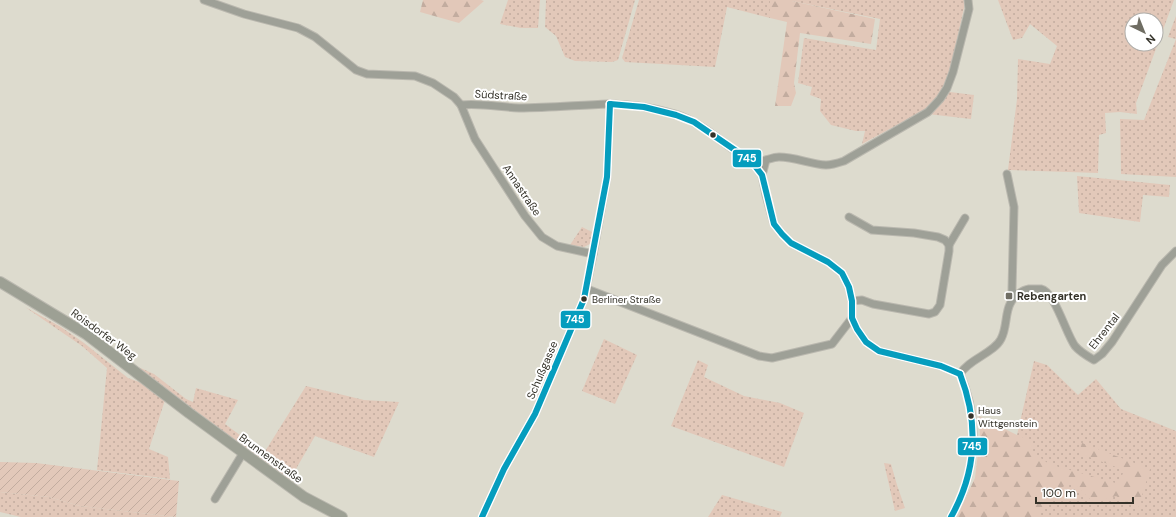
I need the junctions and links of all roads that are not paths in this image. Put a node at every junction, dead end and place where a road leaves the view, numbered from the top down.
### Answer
1 (204, 0) edge
2 (968, 0) edge
3 (610, 104) junction
4 (461, 105) junction
5 (766, 160) junction
6 (751, 161) junction
7 (1007, 174) dead end
8 (762, 175) junction
9 (849, 217) dead end
10 (965, 218) dead end
11 (949, 245) junction
12 (1176, 251) edge
13 (593, 254) junction
14 (0, 282) edge
15 (587, 289) junction
16 (1015, 296) junction
17 (852, 301) junction
18 (852, 318) junction
19 (960, 374) junction
20 (189, 413) joint
21 (243, 453) junction
22 (215, 499) dead end
23 (342, 517) edge
24 (482, 517) edge
25 (951, 517) edge

1 - 4 street, Südstraße
2 - 5 street
3 - 4 street, Südstraße
3 - 6 street, Südstraße
3 - 13 street, Schußgasse
4 - 13 street, Annastraße
5 - 6 street
5 - 8 street
6 - 8 street, Südstraße
7 - 16 street
8 - 17 street
9 - 11 street
10 - 11 street
11 - 17 street
12 - 16 street, Ehrental
13 - 15 street, Schußgasse
14 - 20 street, Roisdorfer Weg
15 - 18 street
15 - 24 street, Schußgasse
16 - 19 street
17 - 18 street
18 - 19 street
19 - 25 street
20 - 21 street, Brunnenstraße
21 - 22 street
21 - 23 street, Brunnenstraße

